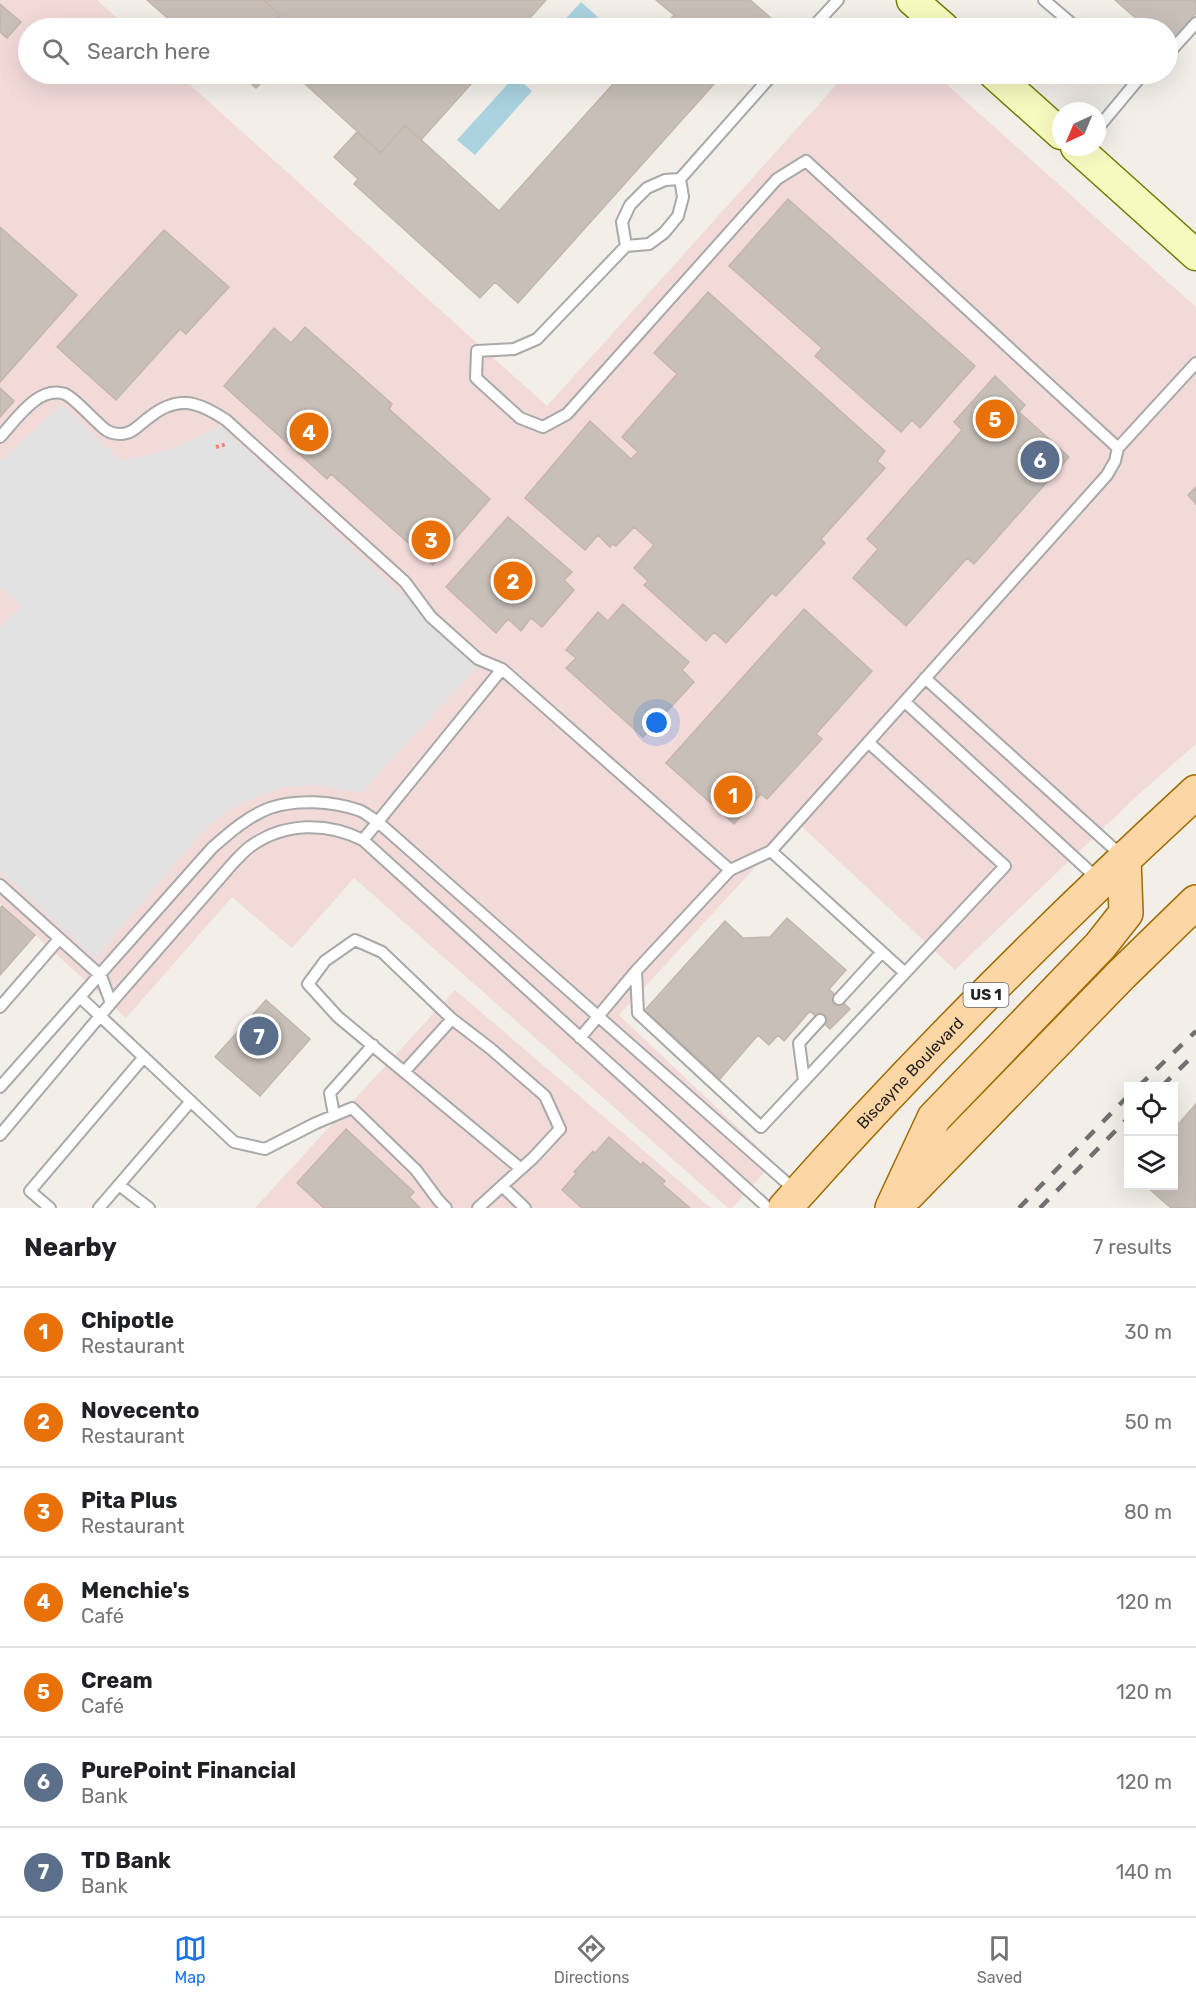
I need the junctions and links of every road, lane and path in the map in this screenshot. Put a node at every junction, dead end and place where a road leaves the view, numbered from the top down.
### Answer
1 (838, 0) edge
2 (912, 0) edge
3 (1044, 0) edge
4 (821, 18) edge
5 (933, 18) edge
6 (1065, 18) edge
7 (1196, 23) edge
8 (1178, 42) edge
9 (764, 84) edge
10 (1006, 84) edge
11 (1126, 84) edge
12 (1106, 109) edge
13 (1052, 120) edge
14 (1093, 156) edge
15 (680, 178) junction
16 (626, 246) junction
17 (1196, 255) edge
18 (1196, 363) edge
19 (0, 437) edge
20 (1118, 448) junction
21 (502, 669) junction
22 (926, 678) junction
23 (905, 702) junction
24 (868, 742) junction
25 (1196, 792) edge
26 (378, 822) junction
27 (363, 840) junction
28 (771, 851) junction
29 (1124, 858) junction
30 (730, 870) junction
31 (1100, 882) junction
32 (0, 885) edge
33 (1196, 902) edge
34 (1196, 924) edge
35 (59, 939) junction
36 (882, 952) junction
37 (636, 971) junction
38 (905, 973) junction
39 (1122, 974) junction
40 (101, 976) junction
41 (81, 998) junction
42 (839, 999) dead end
43 (111, 1003) junction
44 (0, 1007) edge
45 (100, 1015) junction
46 (598, 1016) junction
47 (452, 1019) junction
48 (820, 1020) dead end
49 (580, 1038) junction
50 (373, 1046) junction
51 (144, 1056) junction
52 (404, 1072) junction
53 (804, 1081) junction
54 (0, 1087) edge
55 (191, 1101) junction
56 (334, 1115) junction
57 (0, 1135) edge
58 (520, 1168) junction
59 (119, 1185) junction
60 (502, 1186) junction
61 (792, 1201) edge
62 (50, 1208) edge
63 (99, 1208) edge
64 (149, 1208) edge
65 (446, 1208) edge
66 (478, 1208) edge
67 (525, 1208) edge
68 (768, 1208) edge
69 (893, 1208) edge

1 - 4 lane
2 - 5 street
3 - 6 lane
7 - 8 lane
9 - 15 lane
10 - 13 street
11 - 12 lane
14 - 17 street
15 - 16 lane
15 - 16 lane
16 - 20 lane
18 - 20 lane
19 - 21 lane
20 - 22 lane
21 - 26 lane
21 - 30 lane
22 - 23 lane
22 - 29 lane
23 - 24 lane
23 - 31 lane
24 - 28 lane
24 - 38 lane
25 - 29 main road, Biscayne Boulevard / US 1
26 - 27 lane
26 - 40 lane
26 - 46 lane
27 - 43 lane
27 - 49 lane
28 - 30 lane
28 - 36 lane
29 - 31 main road, Biscayne Boulevard / US 1
29 - 69 main road
30 - 37 lane
31 - 61 main road, Biscayne Boulevard / US 1
32 - 35 lane
33 - 39 main road
34 - 39 main road
35 - 40 lane
35 - 44 lane
36 - 38 lane
36 - 42 lane
37 - 46 lane
37 - 53 lane
38 - 53 lane
39 - 69 main road
40 - 41 lane
40 - 43 lane
41 - 45 lane
41 - 54 lane
43 - 45 lane
45 - 51 lane
45 - 57 lane
46 - 49 lane
46 - 61 lane
47 - 50 lane
47 - 52 lane
47 - 58 lane
48 - 53 lane
49 - 68 lane
50 - 52 lane
50 - 56 lane
51 - 55 lane
51 - 62 lane
52 - 58 lane
55 - 56 lane
55 - 59 lane
56 - 65 lane
58 - 60 lane
59 - 63 lane
59 - 64 lane
60 - 66 lane
60 - 67 lane

